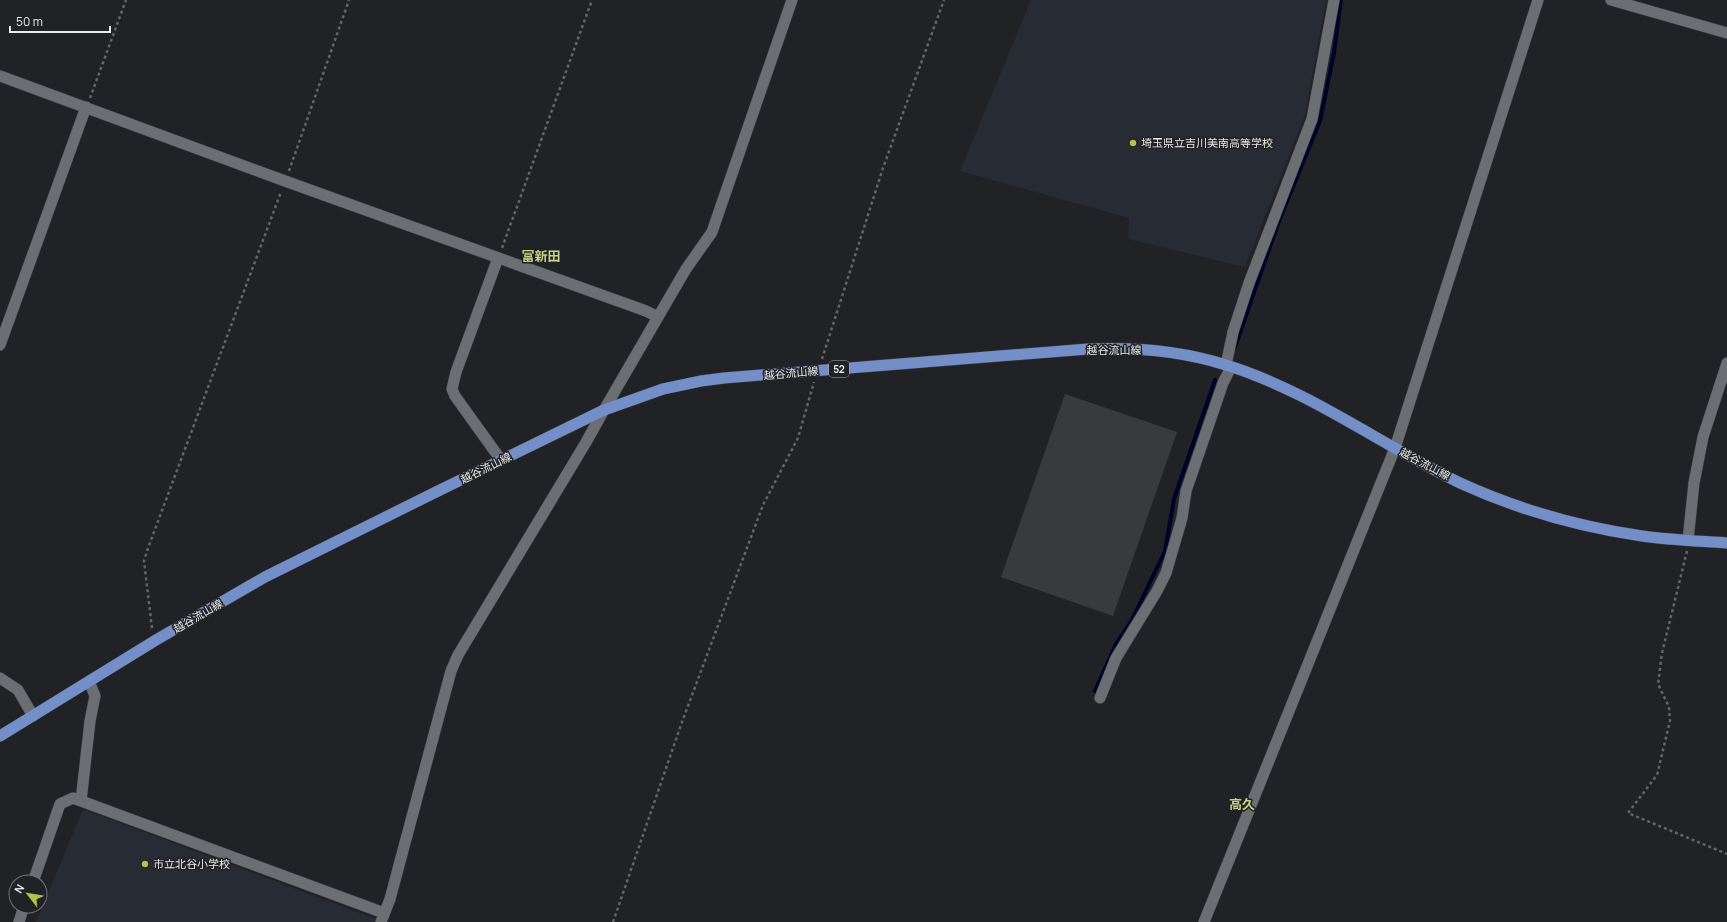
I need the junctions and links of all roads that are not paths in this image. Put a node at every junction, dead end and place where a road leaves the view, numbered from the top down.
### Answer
1 (792, 0) edge
2 (1334, 0) edge
3 (1538, 0) edge
4 (1611, 0) edge
5 (1727, 33) edge
6 (0, 76) edge
7 (86, 108) junction
8 (498, 258) junction
9 (658, 317) junction
10 (0, 345) edge
11 (1727, 363) edge
12 (1228, 366) junction
13 (604, 410) junction
14 (1395, 448) junction
15 (501, 460) junction
16 (1688, 540) junction
17 (1727, 543) edge
18 (0, 678) edge
19 (89, 681) junction
20 (1100, 698) dead end
21 (33, 716) junction
22 (0, 736) edge
23 (81, 802) junction
24 (36, 874) edge
25 (383, 918) edge
26 (1204, 922) edge

1 - 9 street
2 - 12 street
3 - 14 street
4 - 5 street
6 - 7 street
7 - 8 street
7 - 10 street
8 - 9 street
8 - 15 street
9 - 13 street
11 - 16 street
12 - 13 main road, 越谷流山線 / 52
12 - 14 main road, 越谷流山線 / 52
12 - 20 street
13 - 15 main road, 越谷流山線 / 52
13 - 25 street
14 - 16 main road, 越谷流山線 / 52
14 - 26 street
15 - 19 main road, 越谷流山線 / 52
16 - 17 main road, 越谷流山線 / 52
18 - 21 street
19 - 21 main road, 越谷流山線 / 52
19 - 23 street
21 - 22 main road, 越谷流山線 / 52
23 - 24 street
23 - 25 street

